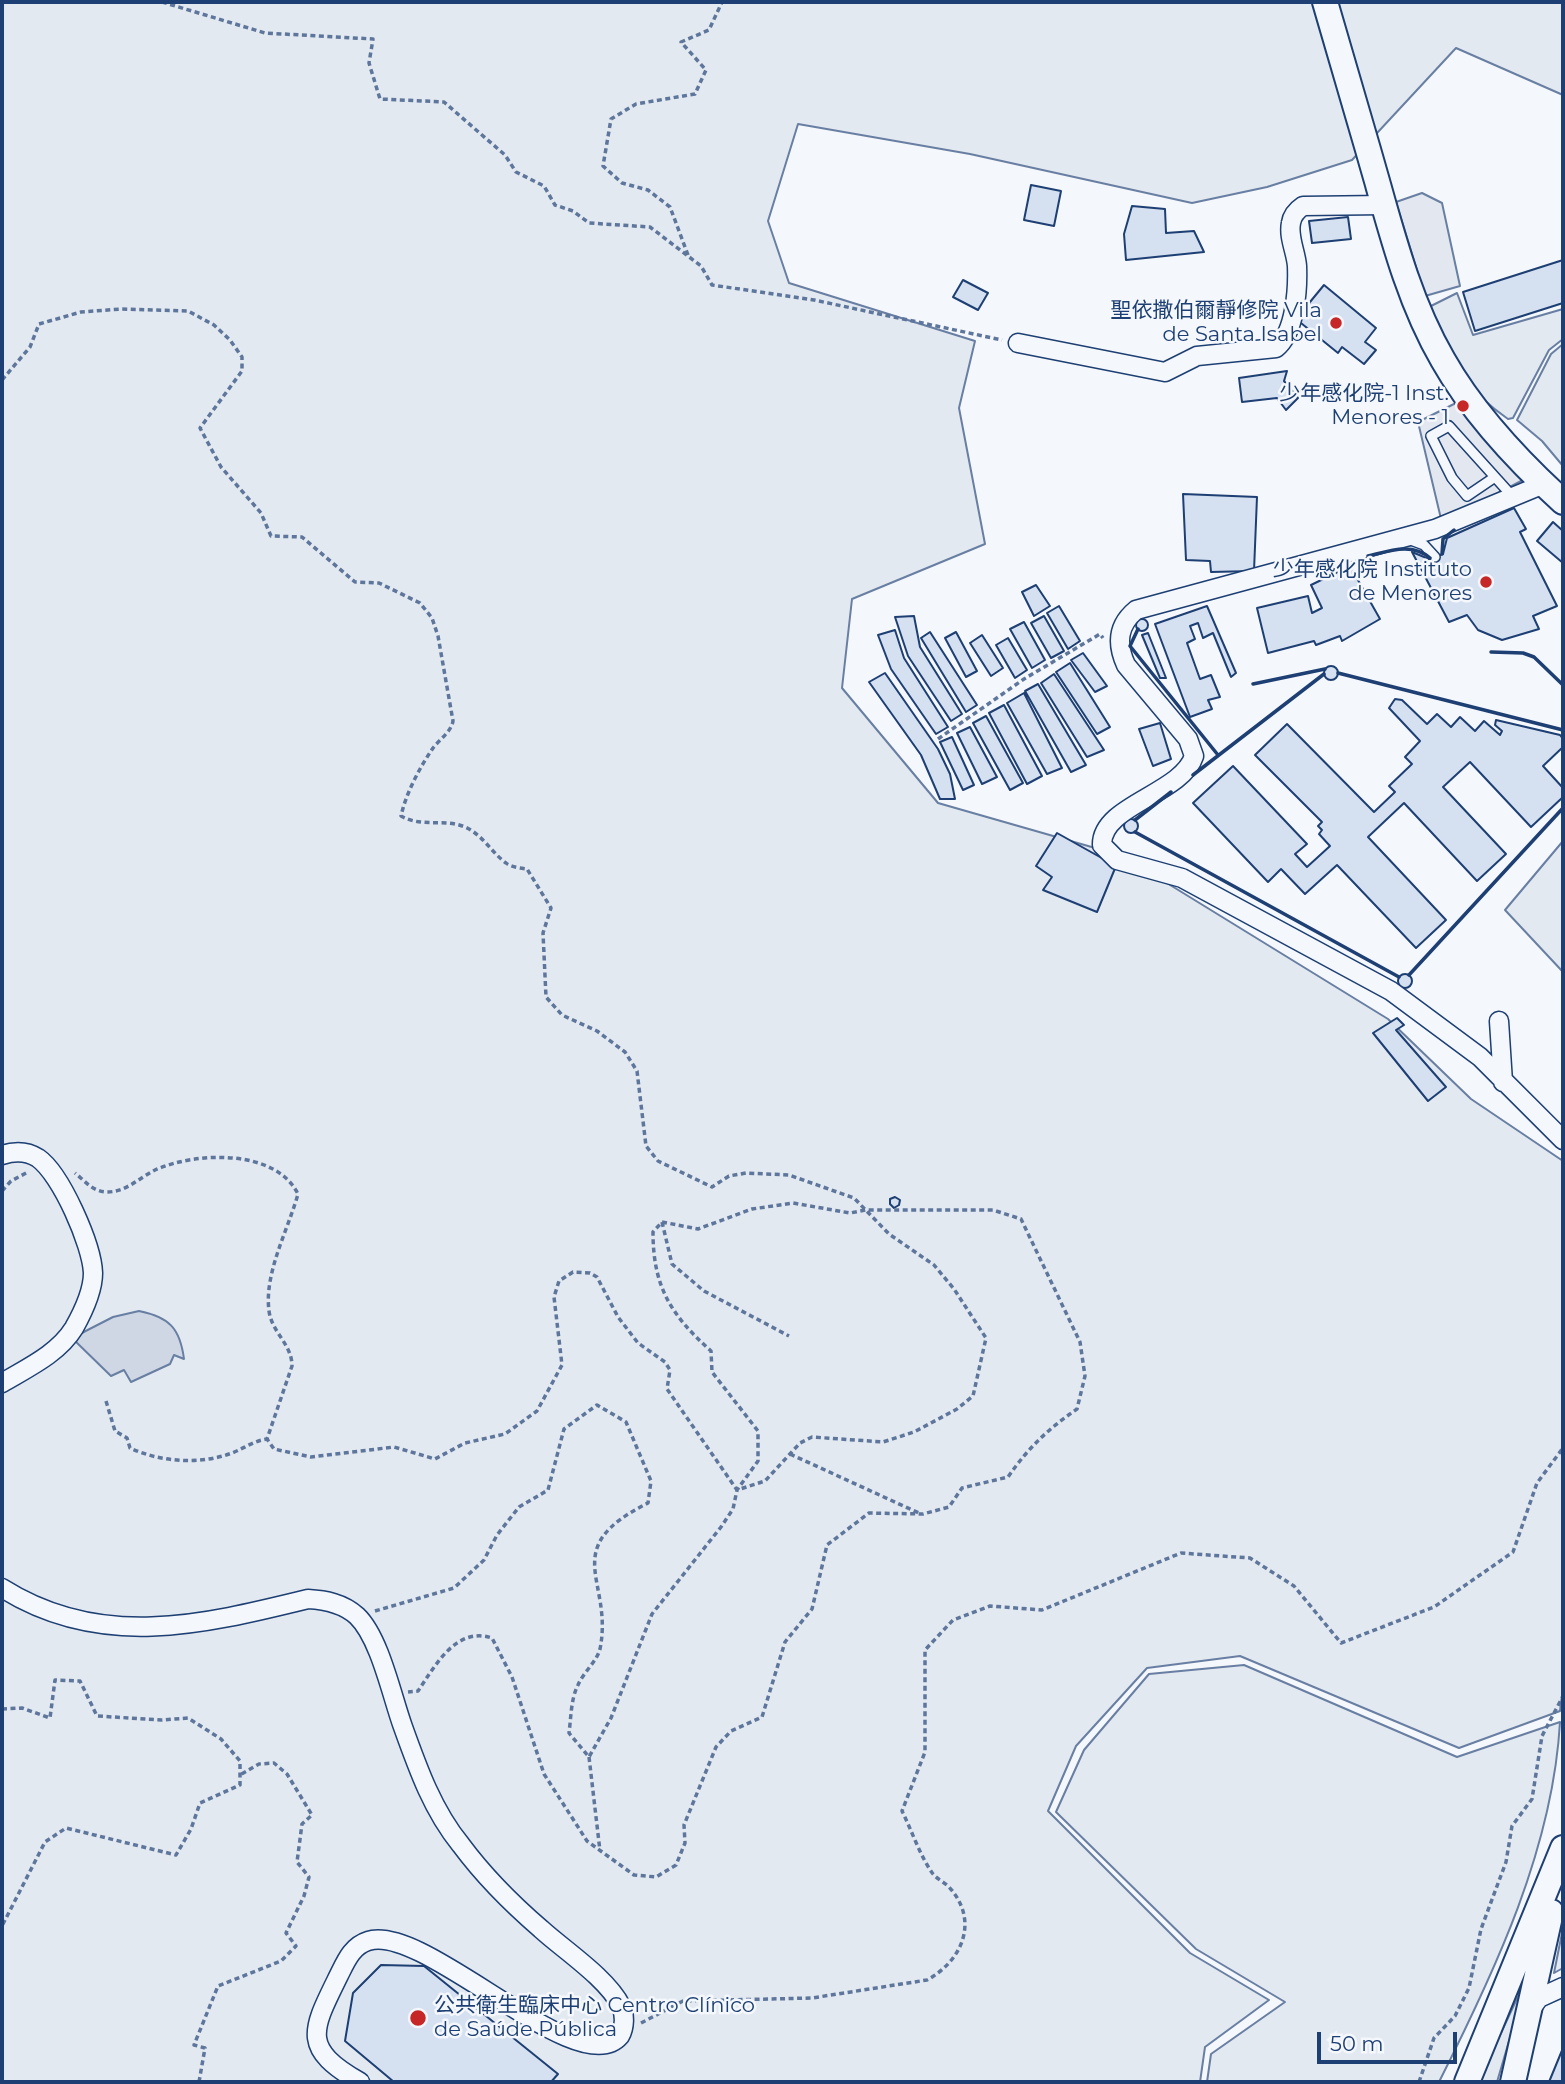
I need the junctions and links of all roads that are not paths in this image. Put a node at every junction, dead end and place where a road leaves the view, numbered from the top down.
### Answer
1 (1325, 2) edge
2 (1384, 205) junction
3 (1018, 343) road end
4 (1495, 477) junction
5 (1544, 484) junction
6 (1513, 498) junction
7 (1563, 502) edge
8 (1440, 527) junction
9 (1401, 538) junction
10 (1499, 1021) dead end
11 (1503, 1082) junction
12 (1563, 1140) edge
13 (2, 1155) edge
14 (2, 1384) edge
15 (2, 1588) edge
16 (1563, 1848) edge
17 (1563, 1856) edge
18 (1540, 1961) junction
19 (1562, 1988) edge
20 (1529, 2011) junction
21 (360, 2082) edge
22 (1467, 2082) edge
23 (1513, 2082) edge

1 - 2 main road
2 - 3 street
2 - 5 main road
4 - 4 lane
4 - 6 lane
5 - 6 street
5 - 7 main road
6 - 8 street
8 - 9 street
8 - 9 lane
9 - 11 street
10 - 11 street
11 - 12 street
13 - 14 street
15 - 21 street
16 - 22 main road
17 - 18 main road
18 - 19 street
18 - 20 main road
19 - 20 street
20 - 23 main road

